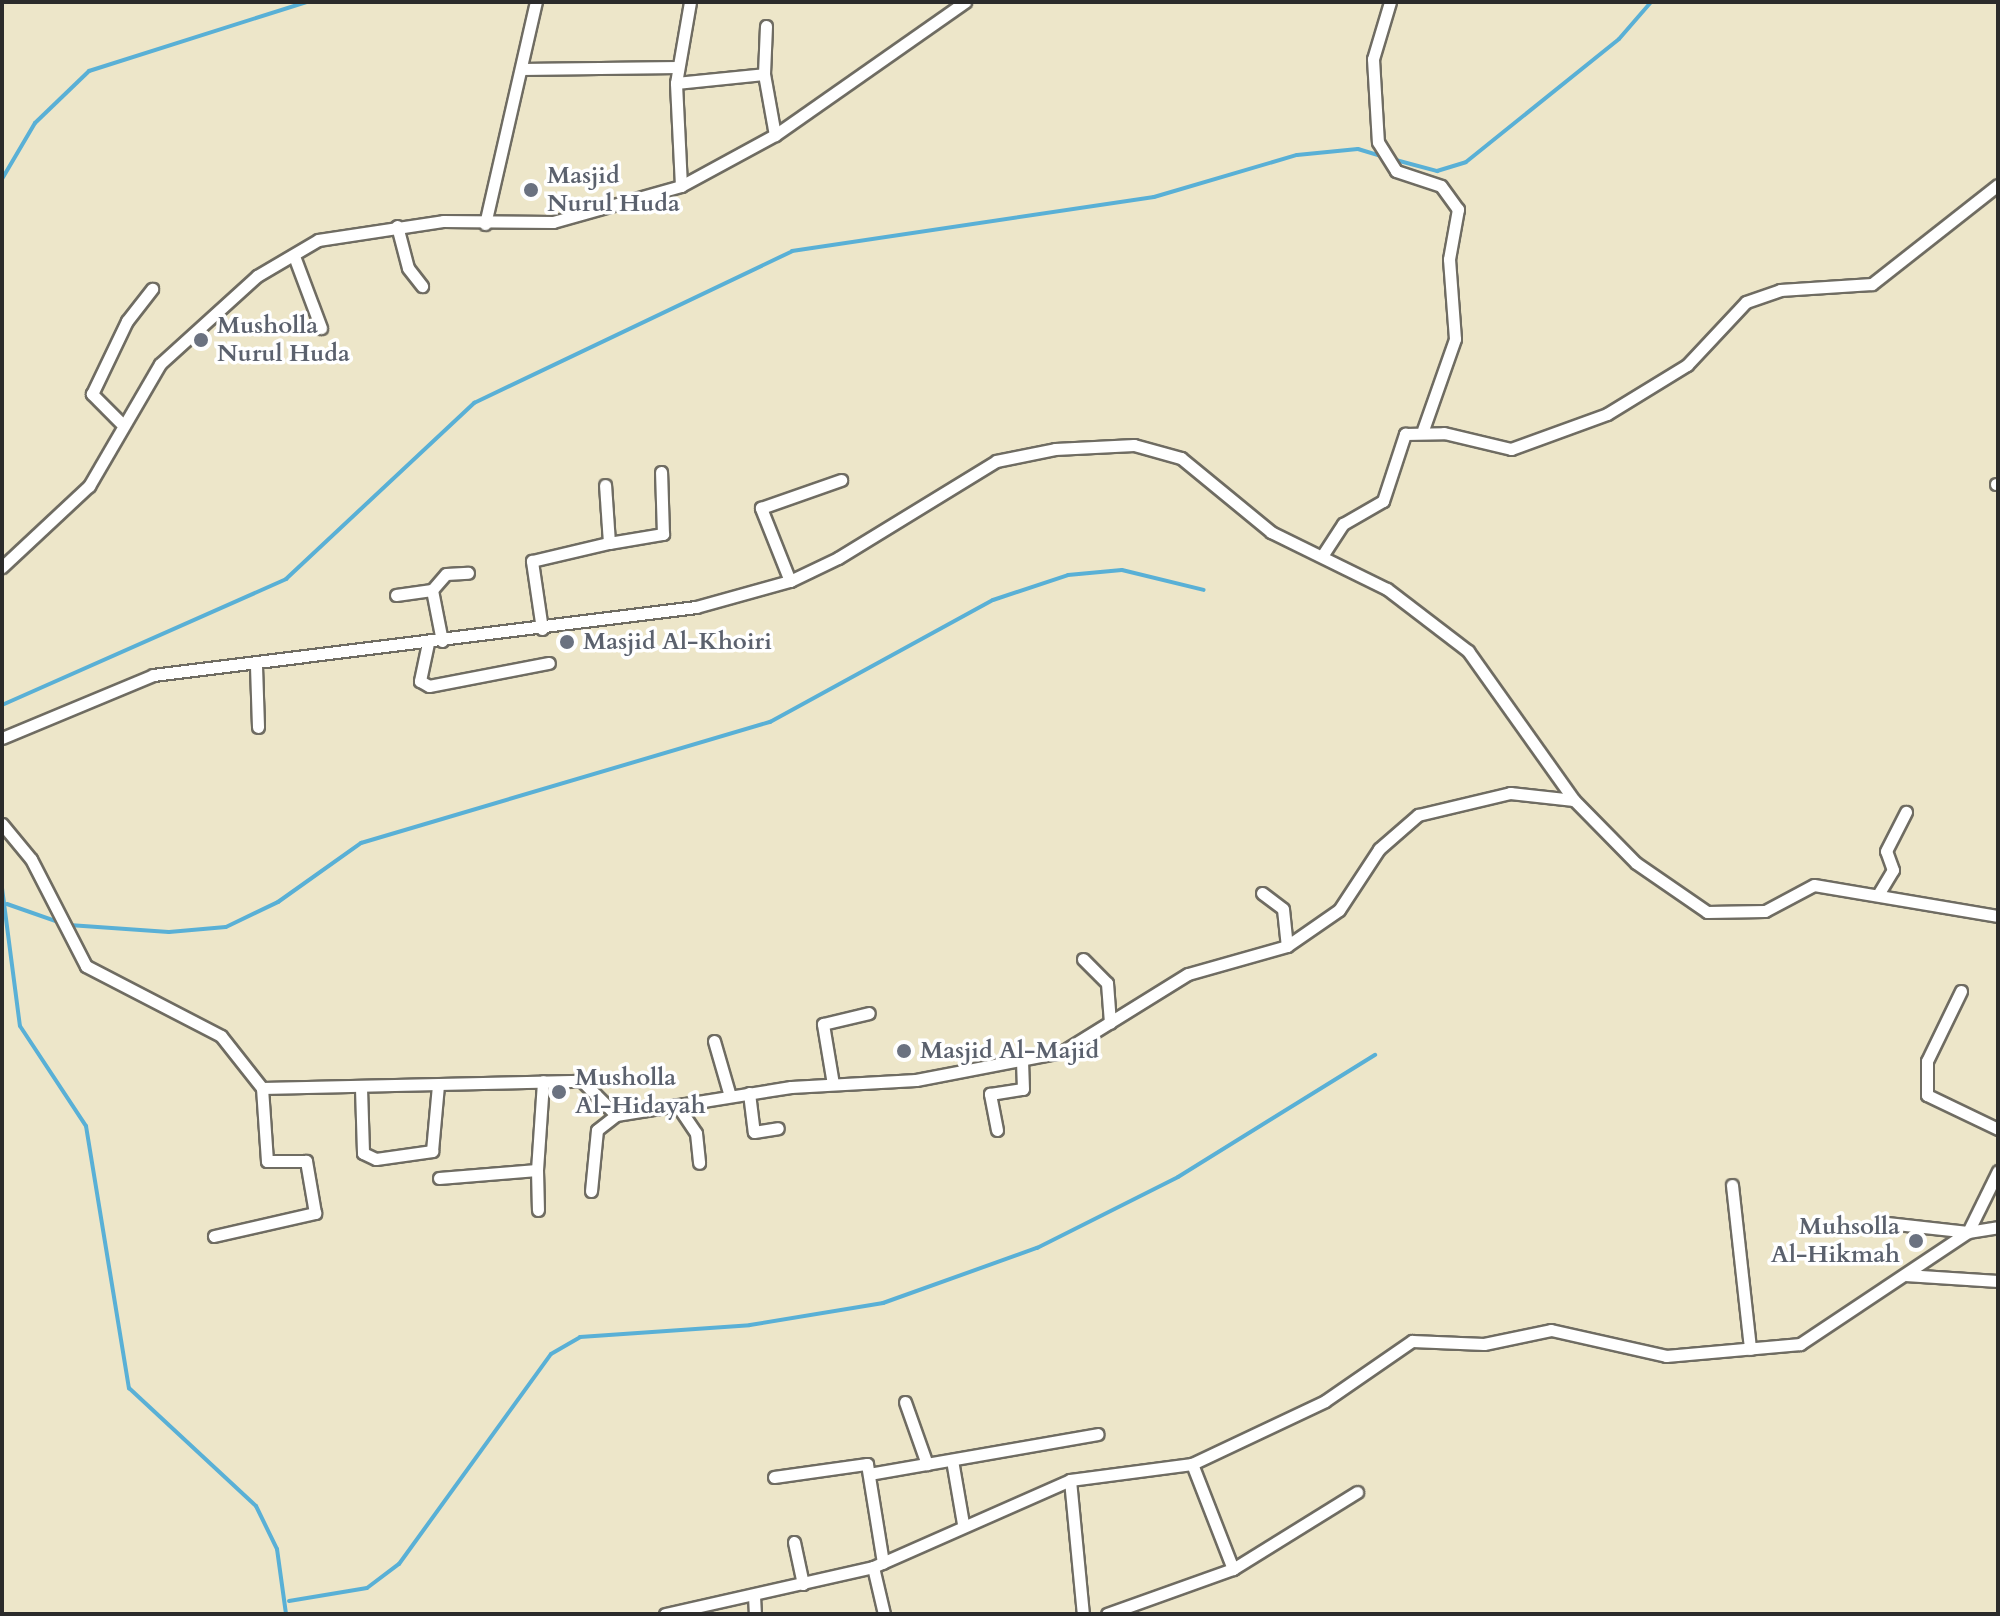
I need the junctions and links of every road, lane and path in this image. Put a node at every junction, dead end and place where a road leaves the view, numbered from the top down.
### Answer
1 (536, 2) edge
2 (690, 2) edge
3 (965, 2) edge
4 (1390, 2) edge
5 (766, 26) dead end
6 (678, 67) junction
7 (521, 69) junction
8 (764, 74) junction
9 (676, 83) junction
10 (775, 135) junction
11 (1998, 185) edge
12 (681, 186) junction
13 (485, 224) junction
14 (397, 226) junction
15 (294, 256) junction
16 (422, 286) dead end
17 (152, 289) dead end
18 (321, 328) dead end
19 (120, 422) junction
20 (1423, 430) junction
21 (661, 472) dead end
22 (841, 480) dead end
23 (605, 485) dead end
24 (609, 543) junction
25 (1324, 553) junction
26 (2, 567) edge
27 (468, 573) dead end
28 (790, 581) junction
29 (432, 590) junction
30 (396, 595) dead end
31 (542, 629) junction
32 (442, 641) junction
33 (428, 643) junction
34 (549, 663) dead end
35 (256, 666) junction
36 (258, 727) dead end
37 (2, 738) edge
38 (1574, 800) junction
39 (1906, 812) dead end
40 (2, 824) edge
41 (1262, 893) dead end
42 (1879, 893) junction
43 (1998, 916) edge
44 (1287, 946) junction
45 (1083, 959) dead end
46 (1961, 991) dead end
47 (869, 1013) dead end
48 (1110, 1023) junction
49 (714, 1041) dead end
50 (1022, 1062) junction
51 (543, 1081) junction
52 (833, 1084) junction
53 (438, 1085) junction
54 (262, 1088) junction
55 (361, 1088) junction
56 (749, 1093) junction
57 (730, 1096) junction
58 (677, 1105) junction
59 (616, 1115) junction
60 (778, 1128) dead end
61 (1998, 1129) edge
62 (997, 1130) dead end
63 (699, 1163) dead end
64 (537, 1170) junction
65 (1998, 1171) edge
66 (439, 1178) dead end
67 (1732, 1185) dead end
68 (591, 1191) dead end
69 (538, 1210) dead end
70 (1887, 1223) dead end
71 (1998, 1227) edge
72 (1968, 1232) junction
73 (214, 1236) dead end
74 (1905, 1275) junction
75 (1998, 1281) edge
76 (1750, 1349) junction
77 (905, 1402) dead end
78 (1098, 1434) dead end
79 (952, 1460) junction
80 (927, 1464) junction
81 (1192, 1464) junction
82 (869, 1474) junction
83 (774, 1477) dead end
84 (1070, 1480) junction
85 (1357, 1492) dead end
86 (963, 1524) junction
87 (794, 1542) dead end
88 (878, 1565) junction
89 (1233, 1569) junction
90 (803, 1584) junction
91 (754, 1596) junction
92 (1111, 1613) edge
93 (665, 1614) edge
94 (755, 1614) edge
95 (884, 1614) edge
96 (1083, 1614) edge

1 - 7 street
2 - 6 street
3 - 10 street
4 - 20 street
5 - 8 street
6 - 7 street
6 - 9 street
7 - 13 street
8 - 9 street
8 - 10 street
9 - 12 street
10 - 12 street
11 - 20 street
12 - 13 street
13 - 14 street
14 - 15 street
14 - 16 street
15 - 18 street
15 - 19 street
17 - 19 street
19 - 26 street
20 - 25 street
21 - 24 street
22 - 28 street
23 - 24 street
24 - 31 street
25 - 28 street
25 - 38 street
27 - 29 street
28 - 31 street
29 - 30 street
29 - 32 street
31 - 32 street
32 - 33 street
33 - 34 street
33 - 35 street
35 - 36 street
35 - 37 street
38 - 42 street
38 - 44 street
39 - 42 street
40 - 54 street
41 - 44 street
42 - 43 street
44 - 48 street
45 - 48 street
46 - 61 street
47 - 52 street
48 - 50 street
49 - 57 street
50 - 52 street
50 - 62 street
51 - 53 street
51 - 59 street
51 - 64 street
52 - 56 street
53 - 55 street
53 - 55 street
54 - 55 street
54 - 73 street
56 - 57 street
56 - 60 street
57 - 58 street
58 - 59 street
58 - 63 street
59 - 68 street
64 - 66 street
64 - 69 street
65 - 72 street
67 - 76 street
70 - 72 street
71 - 72 street
72 - 74 street
74 - 75 street
74 - 76 street
76 - 81 street
77 - 80 street
78 - 79 street
79 - 80 street
79 - 86 street
80 - 82 street
81 - 84 street
81 - 89 street
82 - 83 street
82 - 88 street
84 - 86 street
84 - 96 street
85 - 89 street
86 - 88 street
87 - 90 street
88 - 90 street
88 - 95 street
89 - 92 street
90 - 91 street
91 - 93 street
91 - 94 street

